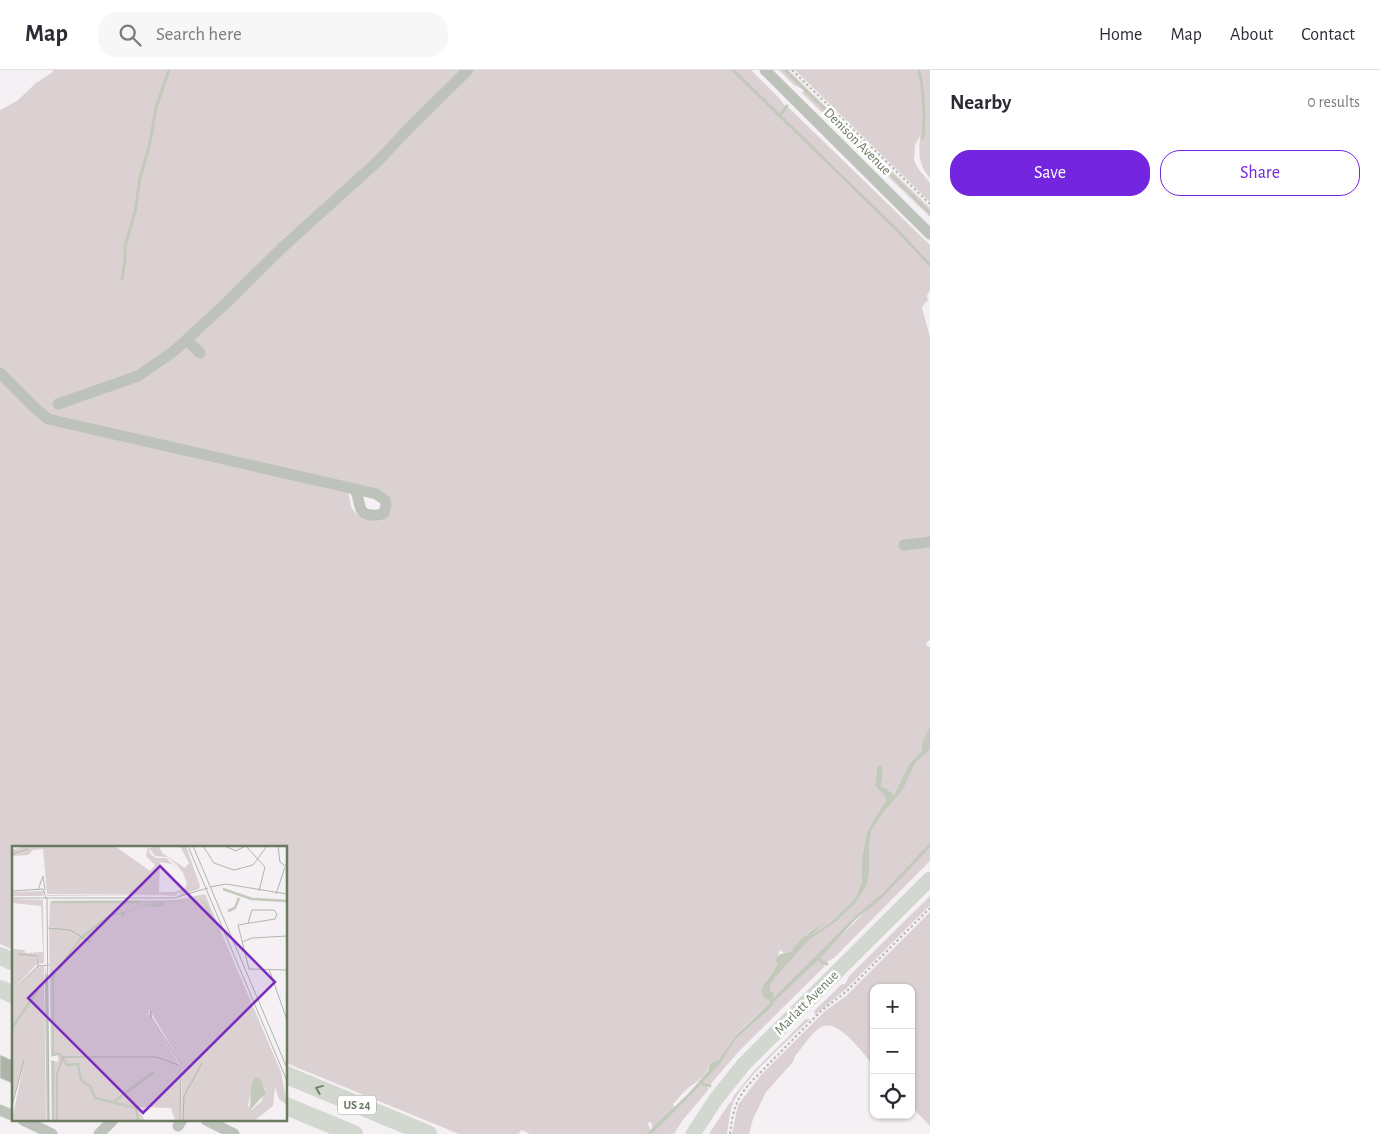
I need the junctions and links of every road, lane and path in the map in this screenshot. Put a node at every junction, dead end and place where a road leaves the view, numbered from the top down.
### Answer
1 (468, 70) edge
2 (765, 70) edge
3 (792, 70) edge
4 (930, 204) edge
5 (930, 234) edge
6 (186, 340) junction
7 (200, 353) dead end
8 (0, 373) edge
9 (58, 404) dead end
10 (354, 489) dead end
11 (930, 542) edge
12 (904, 546) dead end
13 (930, 879) edge
14 (930, 908) edge
15 (0, 956) edge
16 (12, 961) edge
17 (0, 989) edge
18 (12, 994) edge
19 (810, 1015) dead end
20 (814, 1019) junction
21 (288, 1076) edge
22 (288, 1107) edge
23 (0, 1110) edge
24 (12, 1115) edge
25 (27, 1122) edge
26 (111, 1122) edge
27 (210, 1122) edge
28 (52, 1134) edge
29 (99, 1134) edge
30 (234, 1134) edge
31 (354, 1134) edge
32 (428, 1134) edge
33 (692, 1134) edge
34 (730, 1134) edge

1 - 6 street
2 - 5 street, Denison Avenue
3 - 4 path
6 - 7 street
6 - 9 street
8 - 10 street
11 - 12 street
13 - 33 main road, Marlatt Avenue
14 - 20 path
15 - 16 highway
17 - 18 highway
19 - 20 path
20 - 34 path
32 -> 21 highway, US 24
22 - 31 highway, US 24
23 - 24 street
25 - 28 street
26 - 29 street
27 - 30 street

